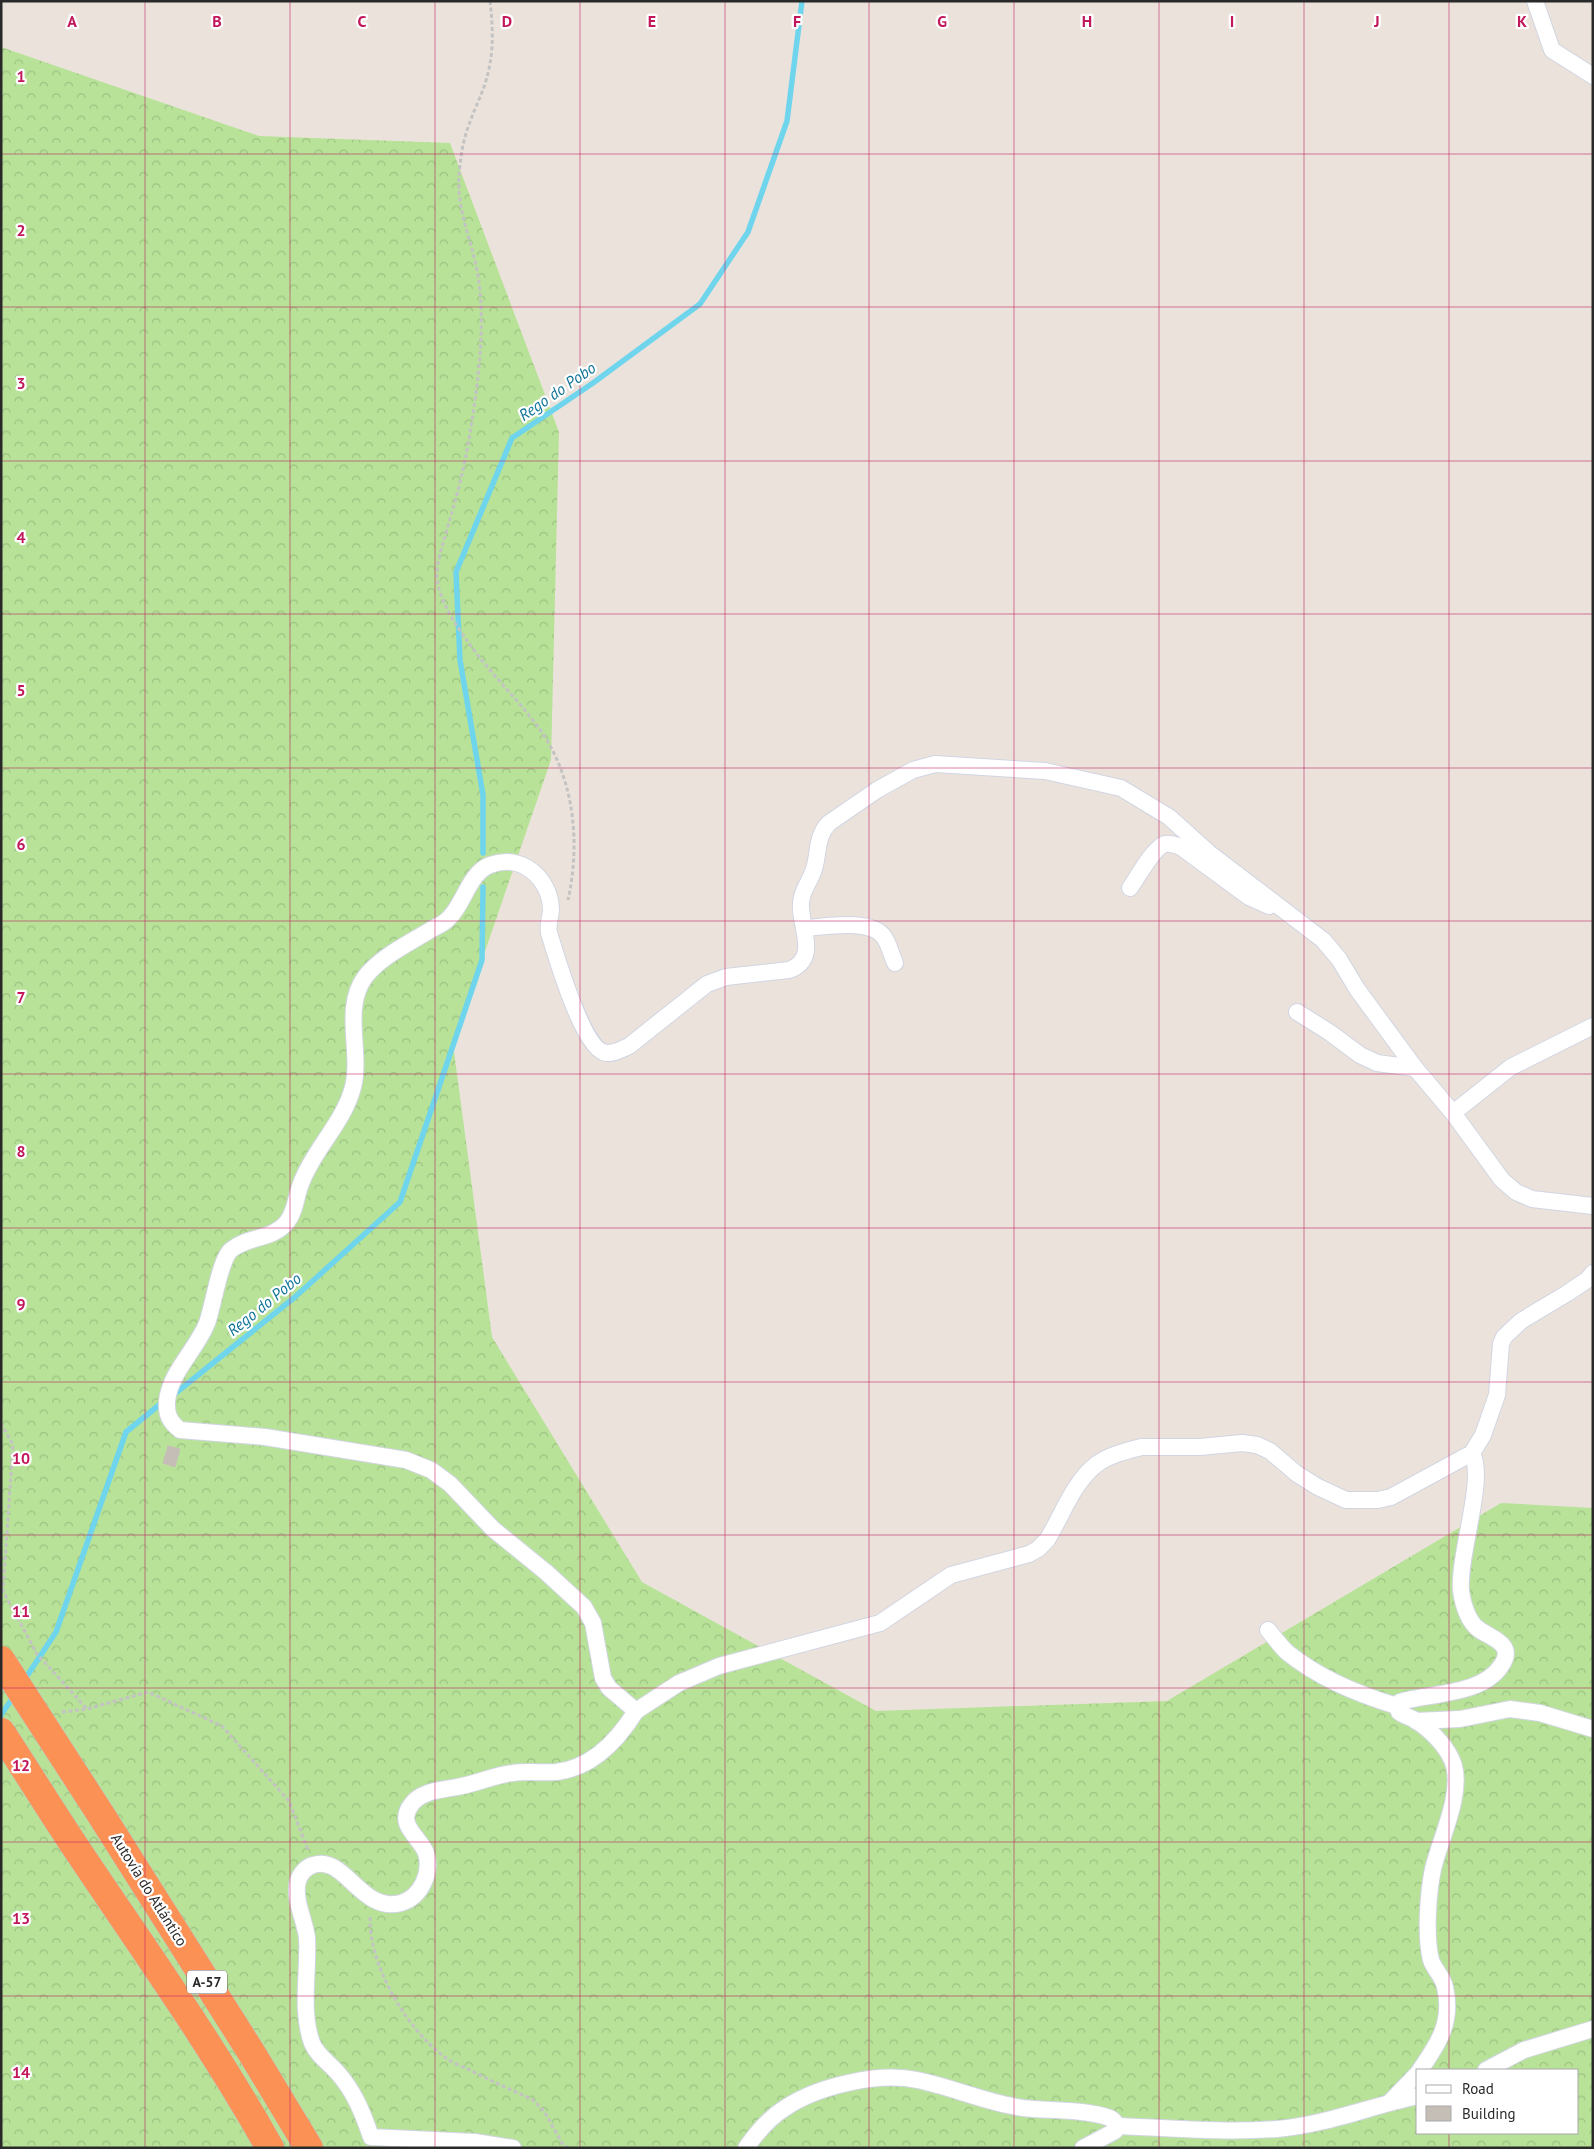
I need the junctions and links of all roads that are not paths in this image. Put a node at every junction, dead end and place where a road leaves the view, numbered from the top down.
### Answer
1 (1535, 1) edge
2 (1593, 76) edge
3 (1130, 888) dead end
4 (1286, 910) junction
5 (804, 928) junction
6 (895, 962) dead end
7 (1297, 1012) dead end
8 (1593, 1026) edge
9 (1414, 1068) junction
10 (1452, 1113) junction
11 (1593, 1206) edge
12 (1593, 1273) edge
13 (1472, 1453) junction
14 (1268, 1630) dead end
15 (1, 1660) edge
16 (1397, 1706) junction
17 (636, 1710) junction
18 (1416, 1721) junction
19 (1593, 1729) edge
20 (1, 1732) edge
21 (1593, 2028) edge
22 (1421, 2069) edge
23 (1488, 2069) edge
24 (1416, 2075) edge
25 (1416, 2096) edge
26 (1391, 2102) junction
27 (1117, 2126) junction
28 (270, 2148) edge
29 (308, 2148) edge
30 (513, 2148) edge
31 (746, 2148) edge
32 (1083, 2148) edge

1 - 2 street
3 - 4 street
4 - 5 street
4 - 9 street
5 - 6 street
5 - 17 street
7 - 9 street
8 - 10 street
9 - 10 street
10 - 11 street
12 - 13 street
13 - 16 street
13 - 17 street
14 - 16 street
15 - 29 highway, Autovía do Atlántico / A-57, bridge
16 - 18 street
17 - 30 street
18 - 19 street
18 - 22 street
20 - 28 highway, A-57
21 - 23 street
24 - 26 street
25 - 26 street
26 - 27 street
27 - 31 street
27 - 32 street

